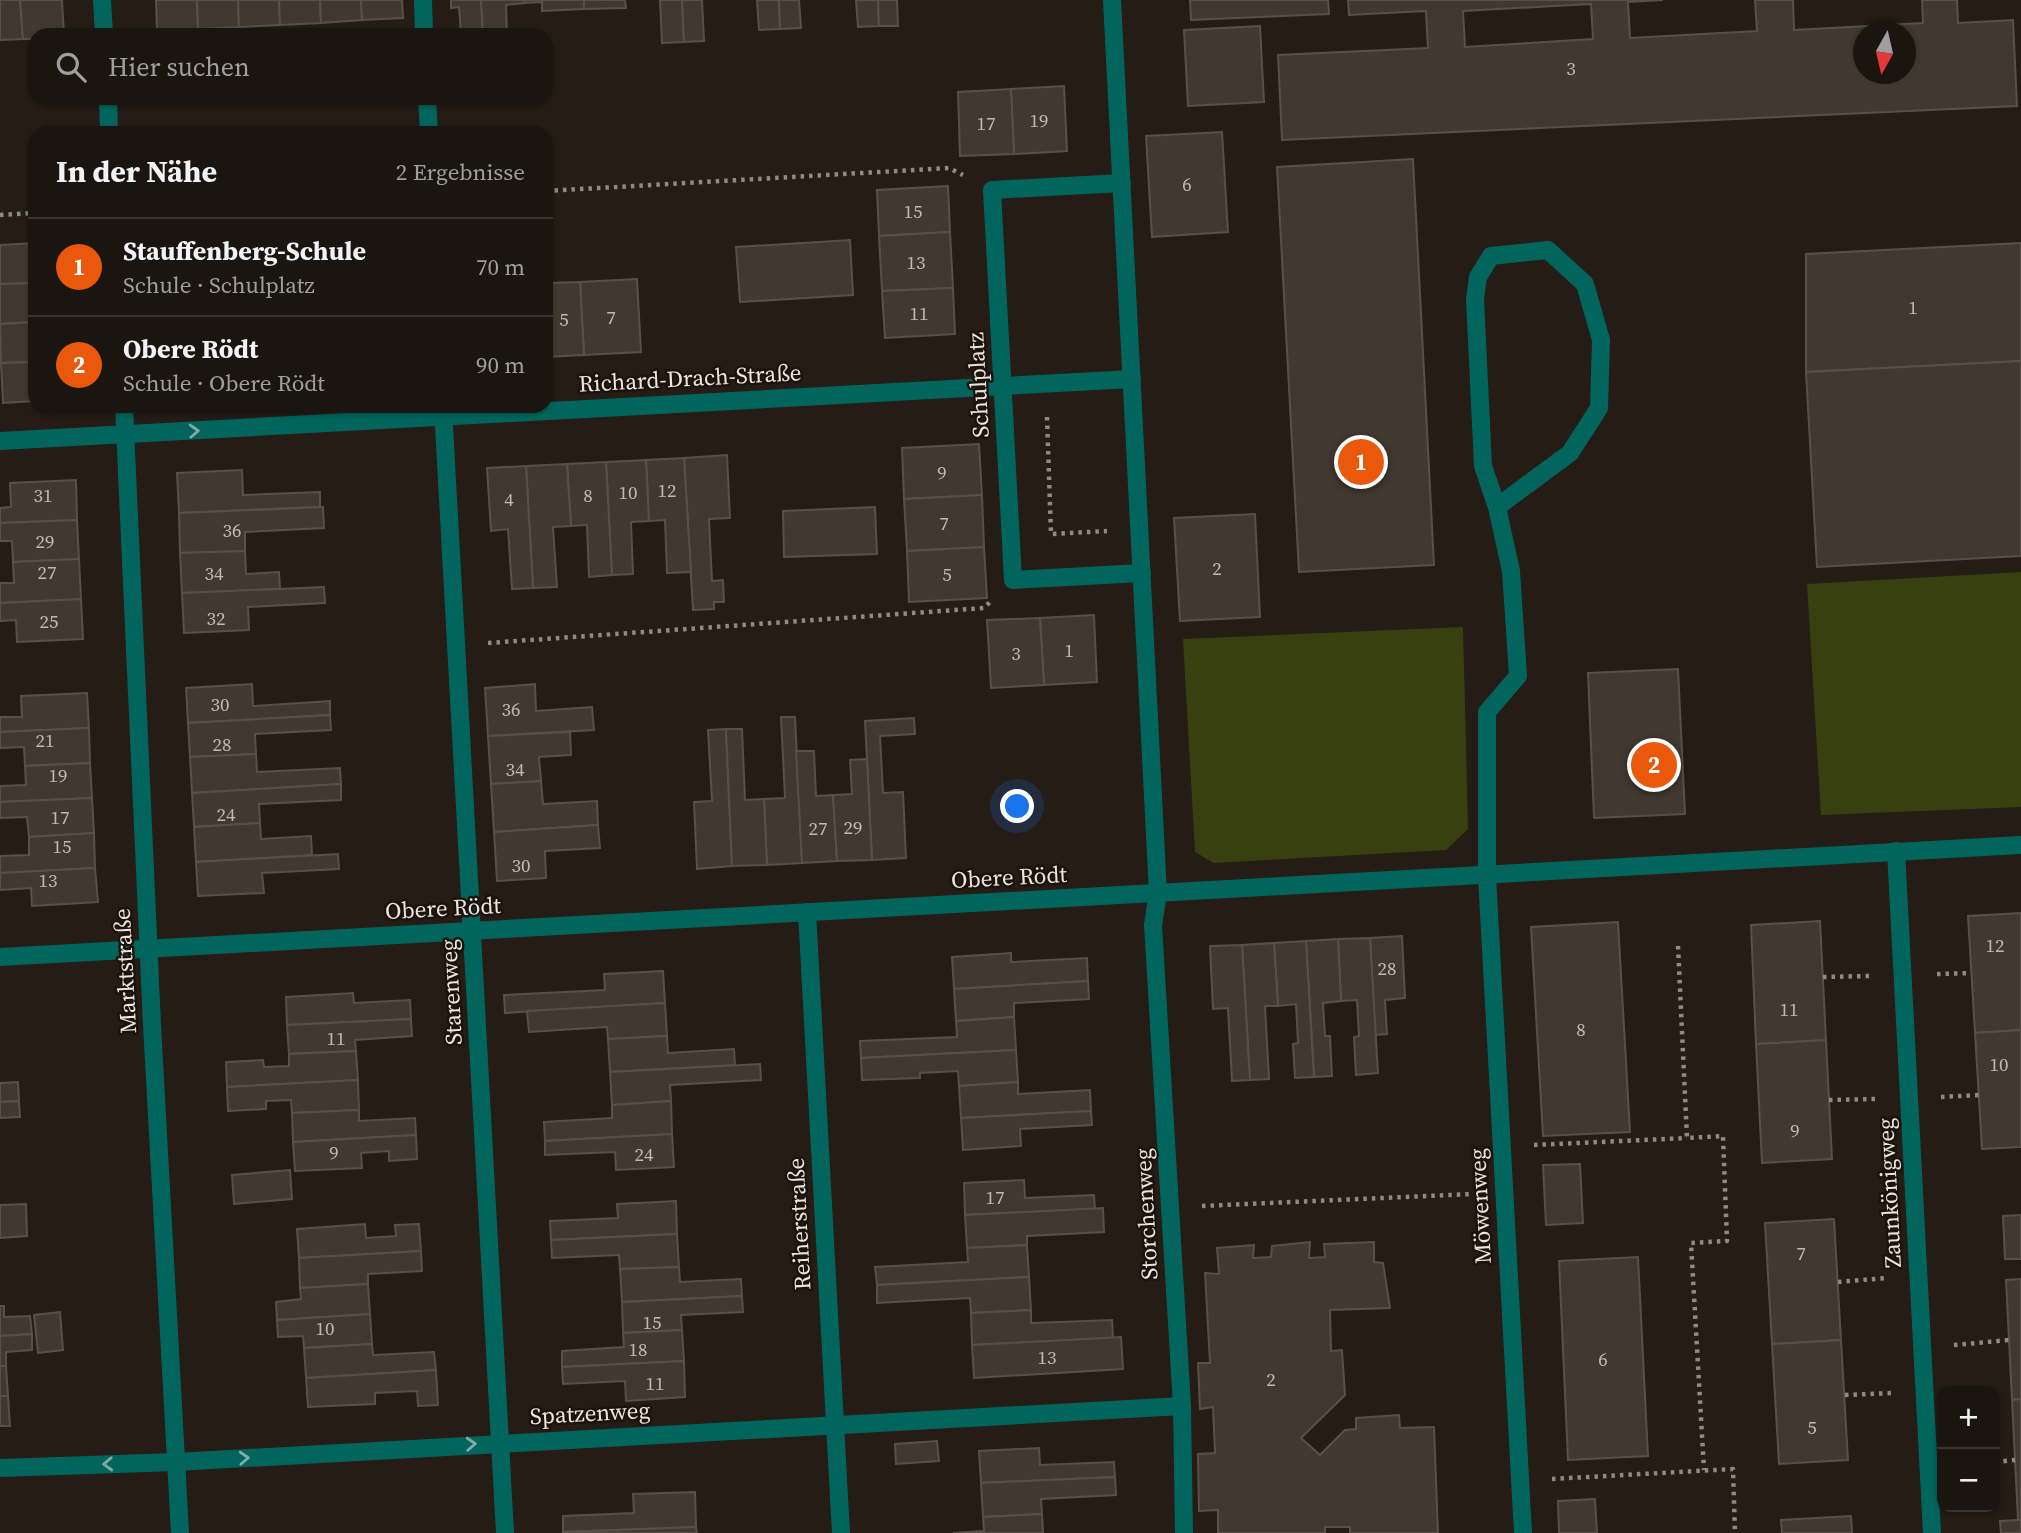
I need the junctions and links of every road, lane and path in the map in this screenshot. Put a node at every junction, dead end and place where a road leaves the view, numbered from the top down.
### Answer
1 (102, 0) edge
2 (423, 0) edge
3 (1112, 0) edge
4 (104, 28) edge
5 (425, 28) edge
6 (108, 105) edge
7 (427, 105) edge
8 (109, 126) edge
9 (429, 126) edge
10 (1122, 183) junction
11 (992, 190) junction
12 (553, 191) edge
13 (28, 213) edge
14 (0, 215) edge
15 (1132, 379) junction
16 (1045, 383) junction
17 (1002, 385) junction
18 (553, 407) edge
19 (124, 413) edge
20 (429, 413) edge
21 (443, 413) edge
22 (125, 435) junction
23 (0, 441) edge
24 (1497, 507) junction
25 (1140, 530) junction
26 (1142, 573) junction
27 (1013, 580) junction
28 (456, 645) junction
29 (2021, 845) edge
30 (1896, 851) junction
31 (1487, 876) junction
32 (1158, 893) junction
33 (807, 912) junction
34 (472, 931) junction
35 (1678, 946) dead end
36 (148, 949) junction
37 (0, 957) edge
38 (1964, 973) dead end
39 (1971, 974) dead end
40 (1823, 977) dead end
41 (1830, 977) dead end
42 (1979, 1095) dead end
43 (1970, 1096) dead end
44 (1829, 1100) dead end
45 (1836, 1100) dead end
46 (1687, 1138) junction
47 (1502, 1146) junction
48 (1504, 1193) junction
49 (1169, 1208) junction
50 (1838, 1282) dead end
51 (1845, 1282) dead end
52 (2009, 1340) dead end
53 (1922, 1347) junction
54 (1845, 1395) dead end
55 (1852, 1395) dead end
56 (1182, 1406) junction
57 (835, 1424) junction
58 (500, 1442) junction
59 (2015, 1460) dead end
60 (176, 1462) junction
61 (2000, 1462) edge
62 (0, 1468) edge
63 (1704, 1471) junction
64 (1520, 1480) junction
65 (180, 1533) edge
66 (505, 1533) edge
67 (841, 1533) edge
68 (1184, 1533) edge
69 (1523, 1533) edge
70 (1735, 1533) edge
71 (1931, 1533) edge

1 - 4 street
2 - 5 street
3 - 10 street
6 - 8 street
7 - 9 street
10 - 11 street
10 - 15 street
11 - 12 path
11 - 17 street, Schulplatz
13 - 14 path
15 - 16 street, Richard-Drach-Straße
15 - 25 street
16 - 17 street, Richard-Drach-Straße
16 - 25 path
17 - 18 street, Richard-Drach-Straße
17 - 27 street, Schulplatz
19 - 22 street, Marktstraße
22 -> 20 street, Richard-Drach-Straße
21 - 28 street, Starenweg
22 - 23 street, Richard-Drach-Straße
22 - 36 street, Marktstraße
24 - 24 street, Möwenweg
24 - 31 street, Möwenweg
25 - 26 street
26 - 27 street
26 - 32 street
27 - 28 path
28 - 34 street, Starenweg
29 - 30 street, Obere Rödt
30 - 31 street, Obere Rödt
30 - 53 street, Zaunkönigweg
31 - 32 street, Obere Rödt
31 - 47 street, Möwenweg
32 - 33 street, Obere Rödt
32 - 49 street, Storchenweg
33 - 34 street, Obere Rödt
33 - 57 street, Reiherstraße
34 - 36 street, Obere Rödt
34 - 58 street, Starenweg
35 - 46 path
36 - 37 street, Obere Rödt
36 - 60 street, Marktstraße
38 - 39 path
40 - 41 path
42 - 43 path
44 - 45 path
46 - 47 path
46 - 63 path
47 - 48 street, Möwenweg
48 - 49 path
48 - 64 street, Möwenweg
49 - 56 street, Storchenweg
50 - 51 path
52 - 53 path
53 - 71 street, Zaunkönigweg
54 - 55 path
56 - 57 street, Spatzenweg
56 - 68 street, Storchenweg
57 - 58 street, Spatzenweg
57 - 67 street, Reiherstraße
60 -> 58 street, Spatzenweg
58 - 66 street, Starenweg
59 - 61 path
60 -> 62 street, Spatzenweg
60 - 65 street, Marktstraße
63 - 64 path
63 - 70 path
64 - 69 street, Möwenweg

